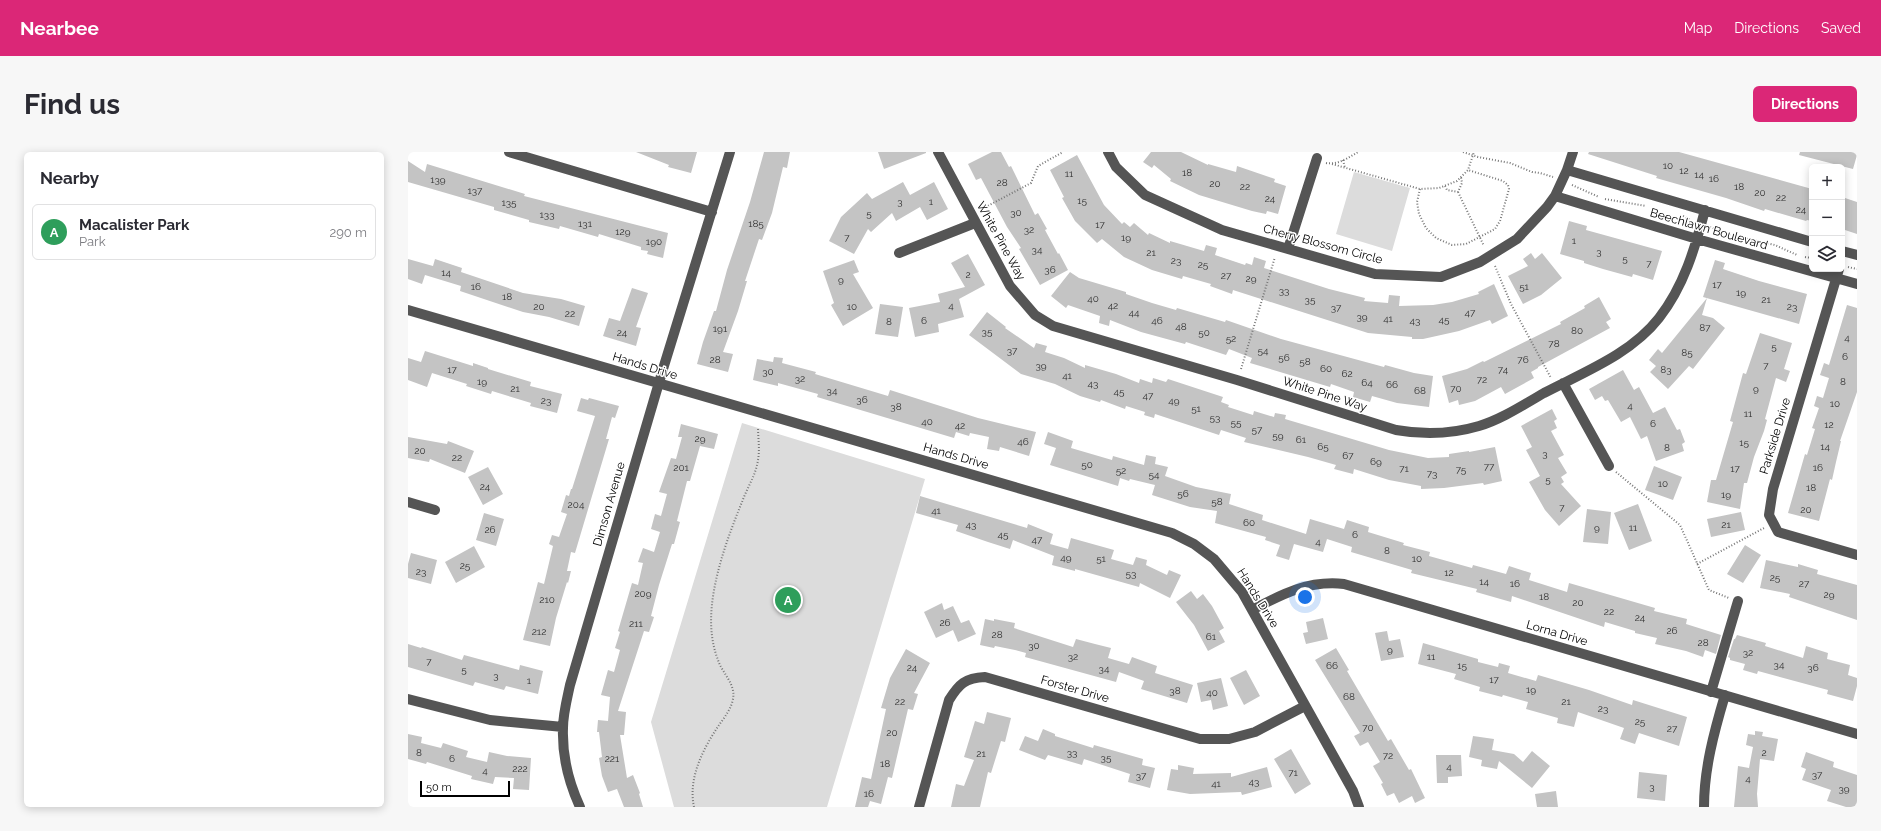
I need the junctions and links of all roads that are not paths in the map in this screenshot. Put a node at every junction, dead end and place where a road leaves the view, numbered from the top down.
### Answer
1 (509, 152) edge
2 (730, 152) edge
3 (938, 152) edge
4 (1108, 152) edge
5 (1573, 152) edge
6 (1316, 160) road end
7 (1567, 170) junction
8 (1555, 196) junction
9 (1705, 210) junction
10 (712, 212) junction
11 (973, 219) junction
12 (1697, 239) junction
13 (1809, 241) edge
14 (1283, 248) junction
15 (899, 253) dead end
16 (1845, 254) edge
17 (1857, 256) edge
18 (1838, 274) edge
19 (1857, 284) edge
20 (408, 310) edge
21 (659, 383) junction
22 (1560, 385) junction
23 (1609, 466) road end
24 (408, 502) edge
25 (435, 510) dead end
26 (1857, 555) edge
27 (1738, 601) road end
28 (1252, 610) junction
29 (1712, 692) junction
30 (1725, 695) junction
31 (408, 699) edge
32 (1305, 706) junction
33 (563, 727) junction
34 (1857, 734) edge
35 (580, 807) edge
36 (919, 807) edge
37 (1360, 807) edge
38 (1704, 807) edge

1 - 10 street
2 - 10 street, Dimson Avenue
3 - 11 street, White Pine Way
4 - 14 street, Cherry Blossom Circle
5 - 7 street, Cherry Blossom Circle
6 - 14 street
7 - 8 street, Cherry Blossom Circle
7 - 9 street, Beechlawn Boulevard
8 - 12 street, Beechlawn Boulevard
8 - 14 street, Cherry Blossom Circle
9 - 12 street, White Pine Way
9 - 13 street, Beechlawn Boulevard
10 - 21 street, Dimson Avenue
11 - 15 street
11 - 22 street, White Pine Way
12 - 18 street, Beechlawn Boulevard
12 - 22 street, White Pine Way
16 - 17 street
18 - 19 street, Beechlawn Boulevard
18 - 26 street, Parkside Drive
20 - 21 street, Hands Drive
21 - 28 street, Hands Drive
21 - 33 street, Dimson Avenue
22 - 23 street
24 - 25 street
27 - 29 street
28 - 29 street, Lorna Drive
28 - 32 street, Hands Drive
29 - 30 street, Lorna Drive
30 - 34 street, Lorna Drive
30 - 38 street
31 - 33 street
32 - 36 street, Forster Drive
32 - 37 street, Hands Drive
33 - 35 street, Dimson Avenue

